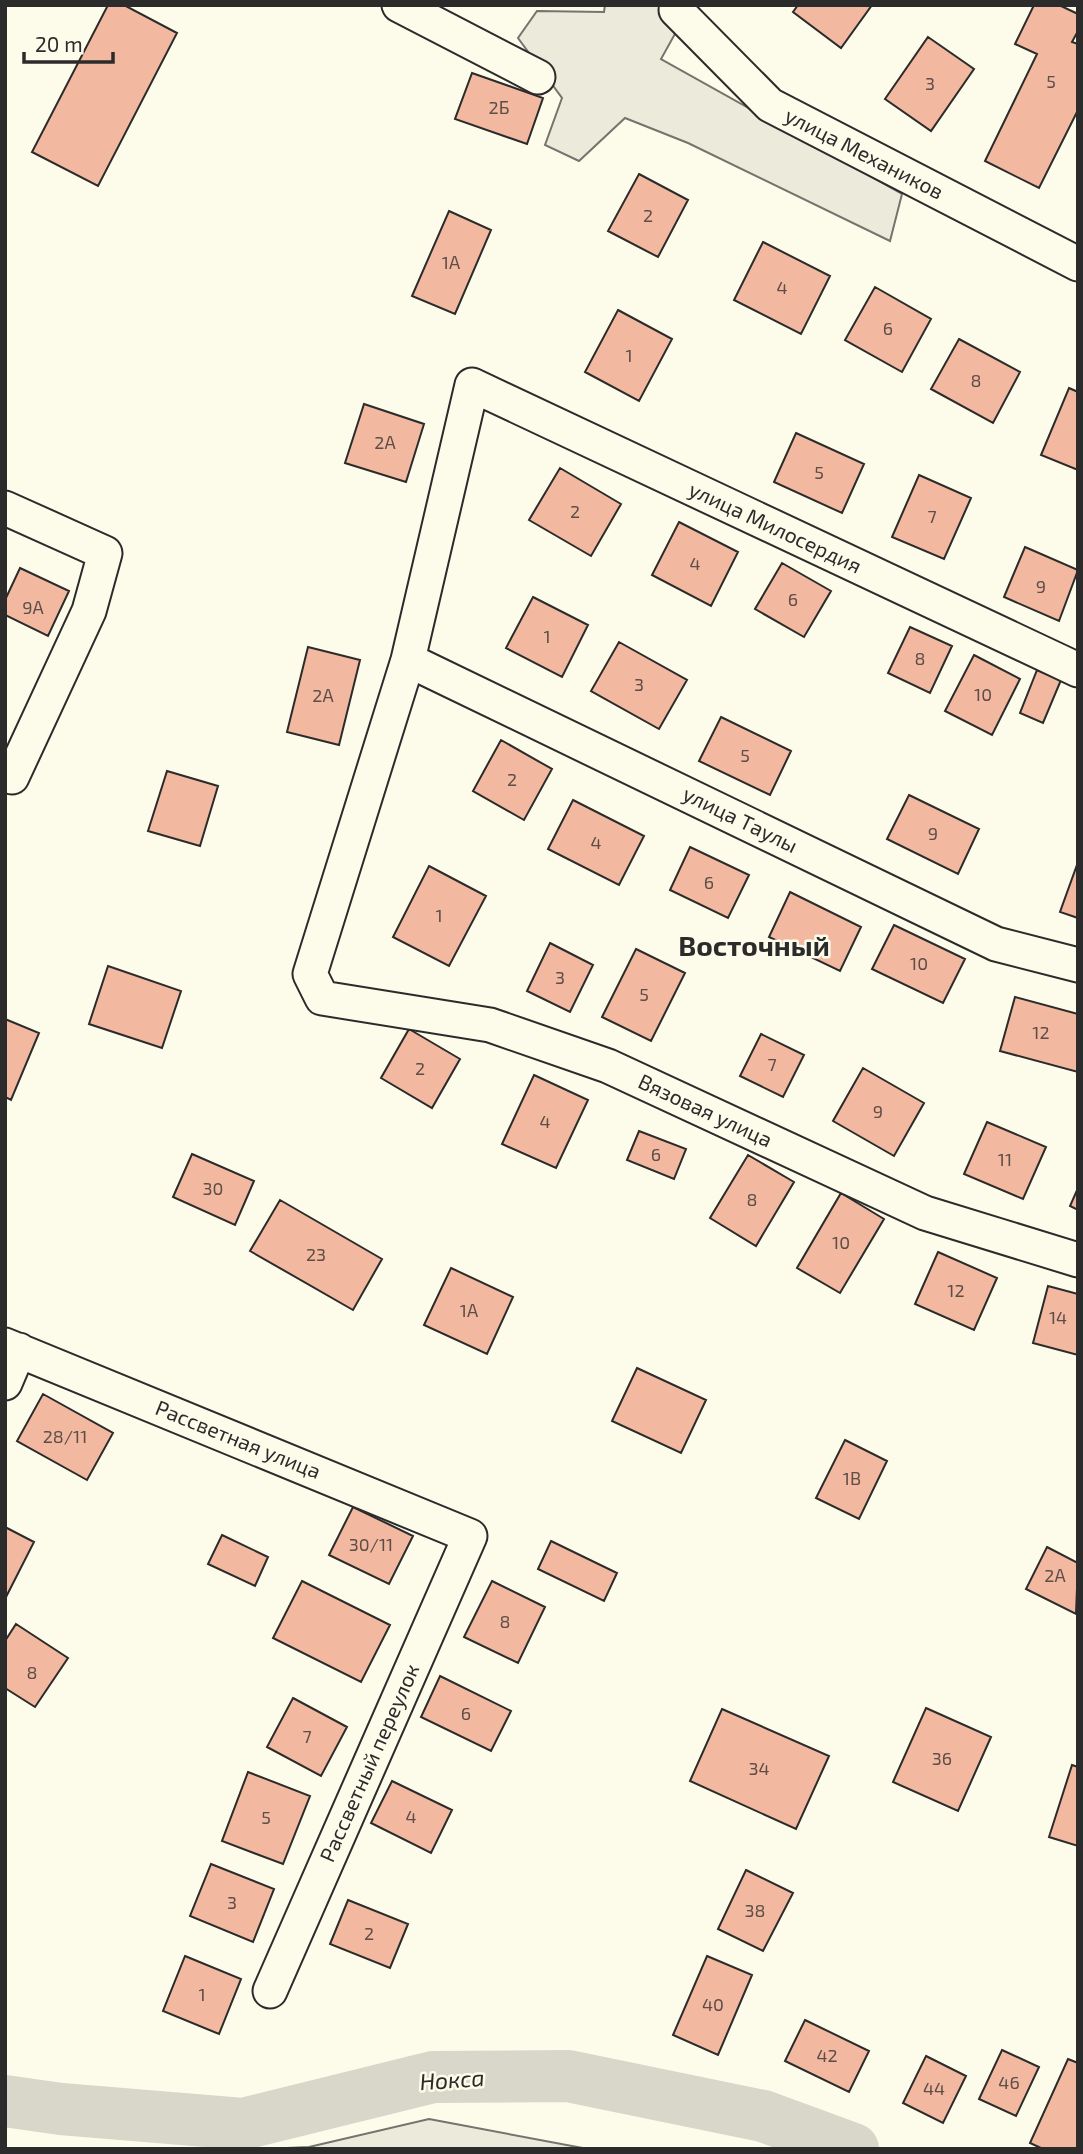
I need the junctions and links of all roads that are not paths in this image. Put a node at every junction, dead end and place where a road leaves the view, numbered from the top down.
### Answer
1 (399, 5) edge
2 (676, 10) dead end
3 (538, 77) dead end
4 (1078, 264) edge
5 (5, 508) edge
6 (408, 660) junction
7 (1078, 670) edge
8 (5, 774) edge
9 (1078, 965) edge
10 (1078, 1260) edge
11 (12, 1348) edge
12 (5, 1383) edge
13 (470, 1536) joint
14 (270, 1990) dead end

1 - 3 street
2 - 4 street, улица Механиков
5 - 8 street
6 - 7 street, улица Милосердия
6 - 9 street, улица Таулы
6 - 10 street, Вязовая улица
11 - 12 street
11 - 13 street, Рассветная улица
13 - 14 street, Рассветный переулок

